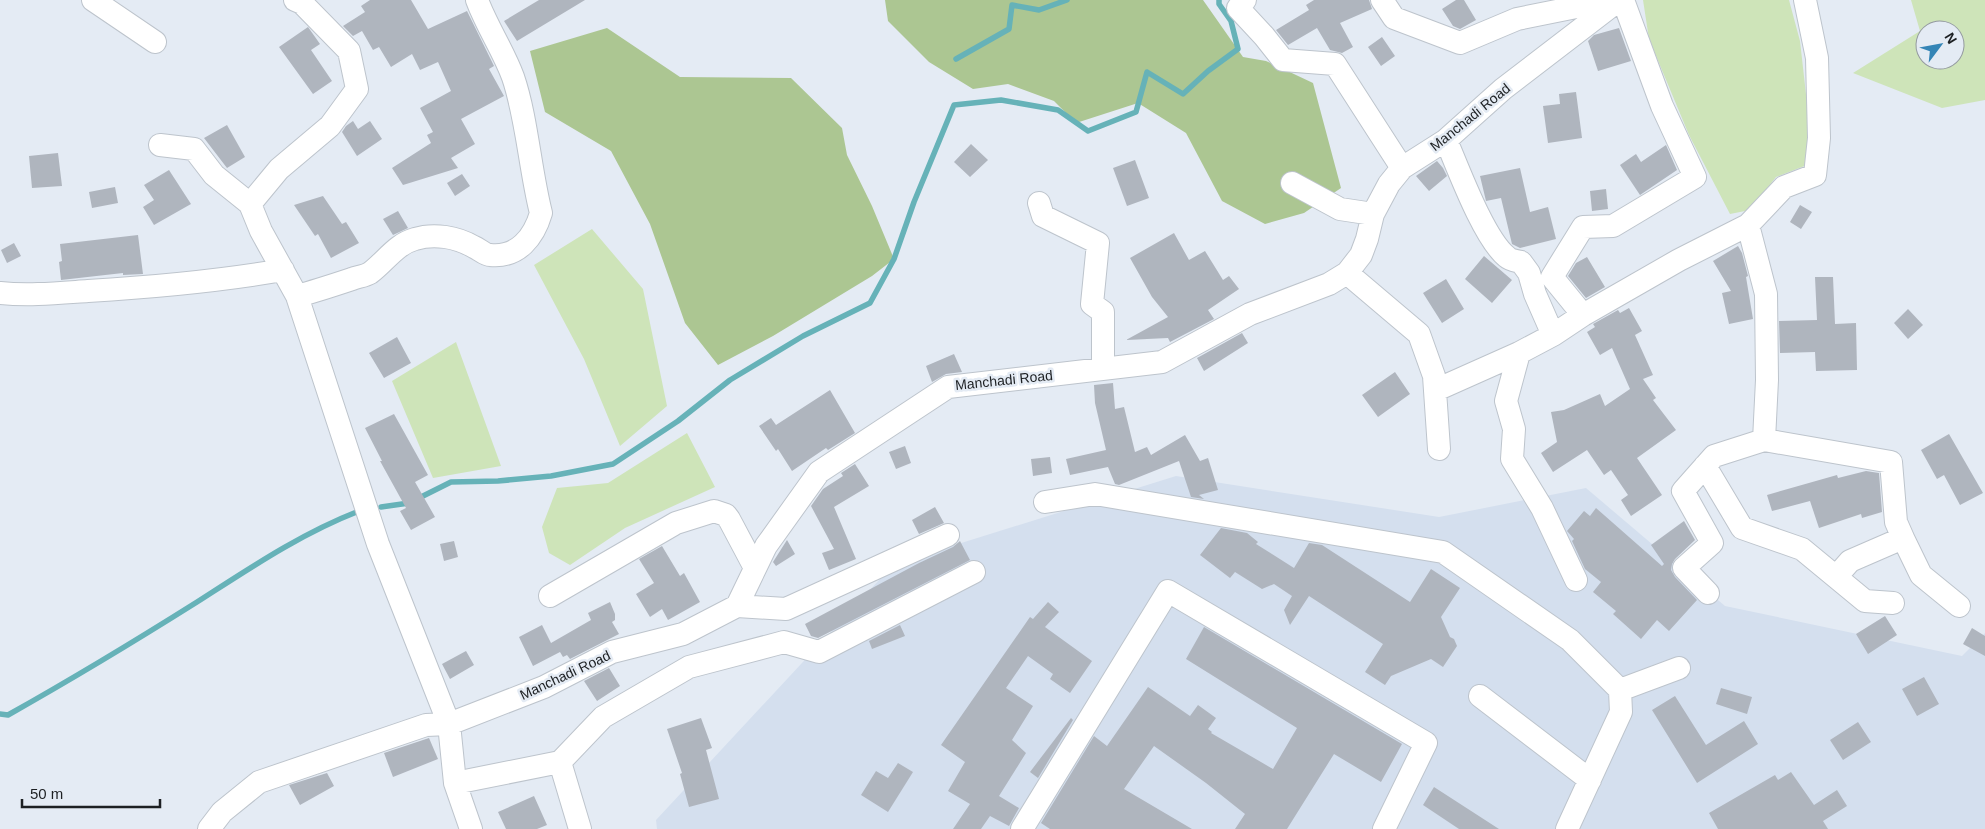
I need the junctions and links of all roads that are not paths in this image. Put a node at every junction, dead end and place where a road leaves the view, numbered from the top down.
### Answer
1 (93, 0) edge
2 (477, 0) edge
3 (1245, 0) edge
4 (1382, 0) edge
5 (1611, 0) edge
6 (1621, 0) edge
7 (1805, 0) edge
8 (300, 2) edge
9 (155, 42) dead end
10 (1446, 140) junction
11 (160, 145) dead end
12 (1402, 168) junction
13 (1292, 183) dead end
14 (1039, 203) dead end
15 (250, 204) junction
16 (1373, 214) junction
17 (1748, 225) junction
18 (284, 270) junction
19 (1347, 273) junction
20 (0, 293) edge
21 (297, 296) junction
22 (1583, 315) junction
23 (1553, 335) junction
24 (1519, 353) junction
25 (1103, 369) junction
26 (1436, 390) junction
27 (1764, 440) junction
28 (1439, 449) dead end
29 (1705, 466) junction
30 (1045, 502) dead end
31 (948, 535) dead end
32 (1903, 538) junction
33 (755, 568) junction
34 (974, 572) dead end
35 (1836, 577) junction
36 (1576, 580) dead end
37 (1708, 593) dead end
38 (550, 596) dead end
39 (1893, 603) dead end
40 (736, 606) junction
41 (1959, 606) dead end
42 (1679, 668) dead end
43 (1620, 690) junction
44 (1480, 696) dead end
45 (449, 724) junction
46 (560, 762) junction
47 (1590, 780) junction
48 (455, 783) junction
49 (209, 829) edge
50 (471, 829) edge
51 (580, 829) edge
52 (1022, 829) edge
53 (1384, 829) edge
54 (1567, 829) edge

1 - 9 street
2 - 21 street
3 - 12 street
4 - 5 street
6 - 10 street, Manchadi Road
6 - 22 street
7 - 17 street
8 - 15 street
10 - 12 street, Manchadi Road
10 - 23 street
11 - 15 street
12 - 16 street, Manchadi Road
13 - 16 street
14 - 25 street
15 - 18 street
16 - 19 street, Manchadi Road
17 - 22 street
17 - 27 street
18 - 20 street
18 - 21 street
19 - 25 street, Manchadi Road
19 - 26 street
21 - 45 street
22 - 23 street
23 - 24 street
24 - 26 street
24 - 36 street
25 - 33 street, Manchadi Road
26 - 28 street
27 - 29 street
27 - 32 street
29 - 35 street
29 - 37 street
30 - 43 street
31 - 40 street
32 - 35 street
32 - 41 street
33 - 38 street
33 - 40 street, Manchadi Road
34 - 46 street
35 - 39 street
40 - 45 street, Manchadi Road
42 - 43 street
43 - 47 street
44 - 47 street
45 - 48 street
45 - 49 street, Manchadi Road
46 - 48 street
46 - 51 street
47 - 54 street
48 - 50 street
52 - 53 street

